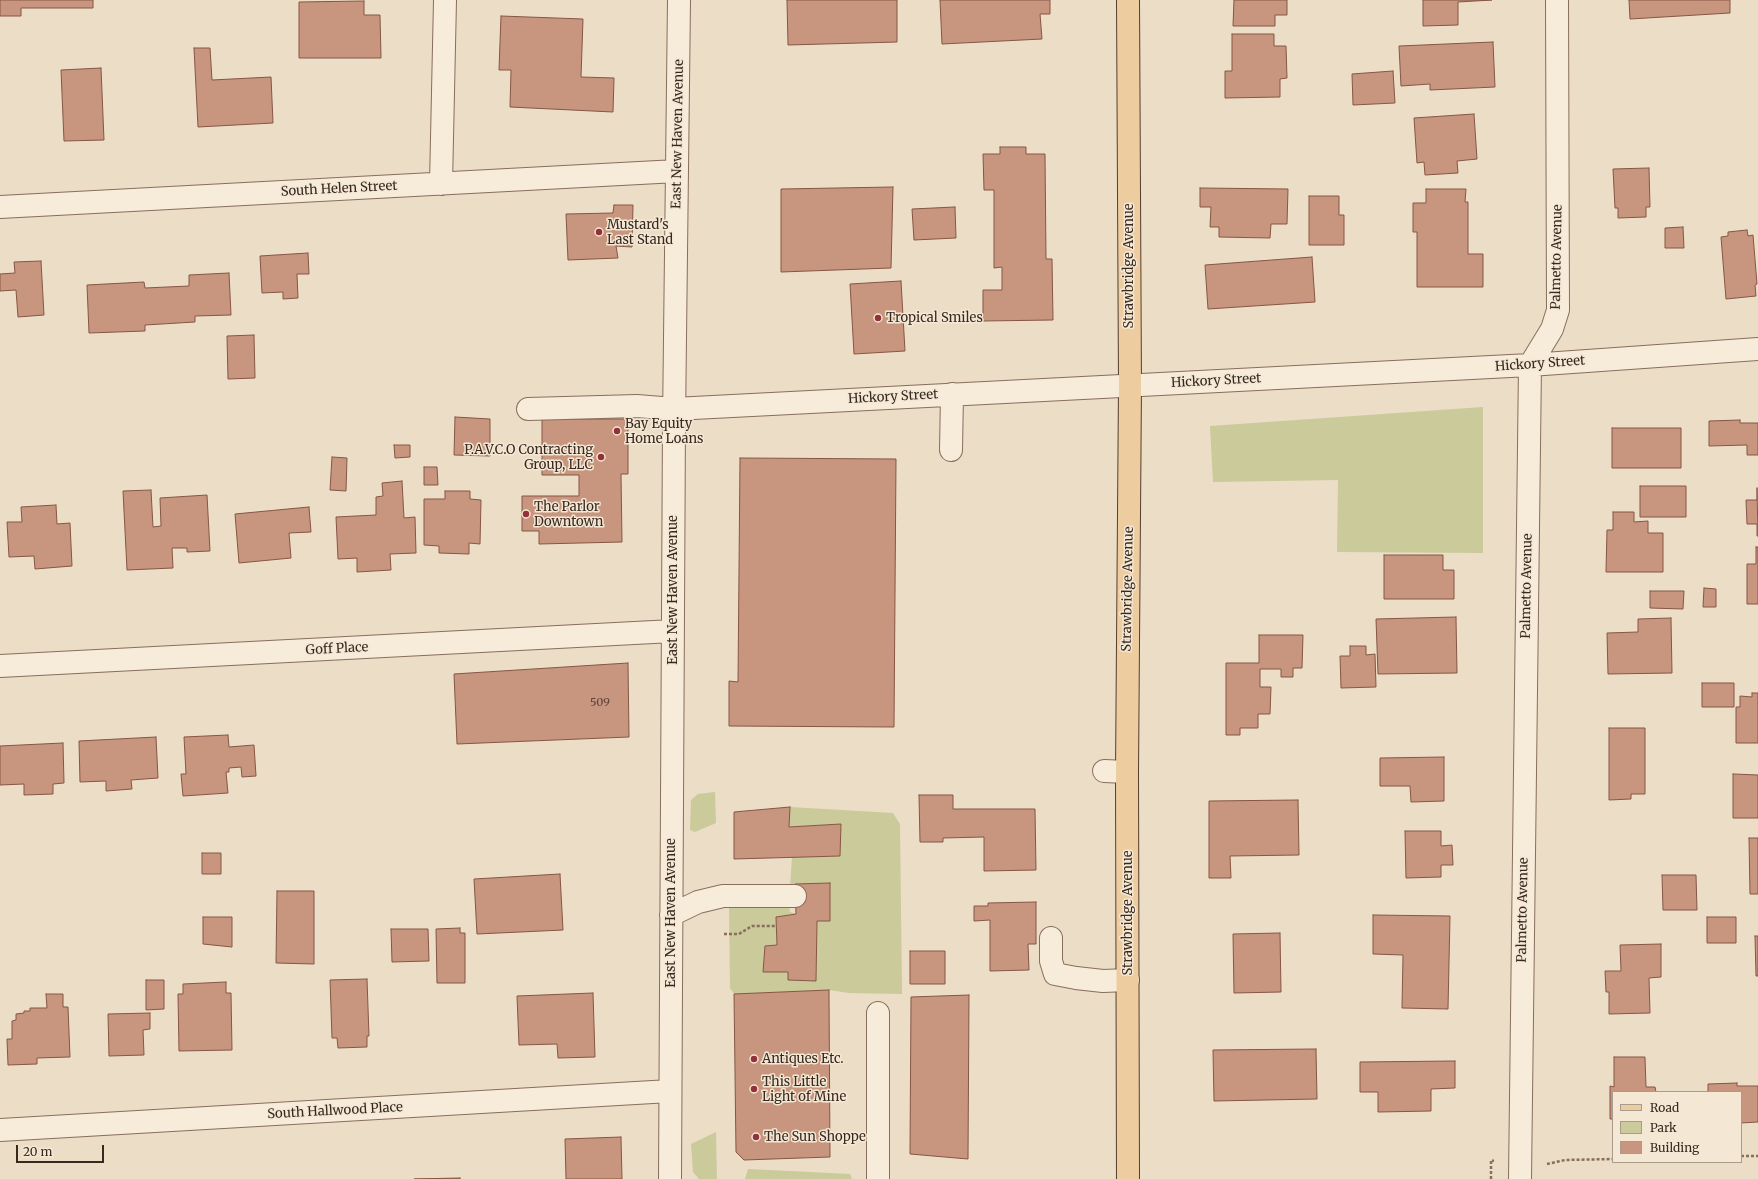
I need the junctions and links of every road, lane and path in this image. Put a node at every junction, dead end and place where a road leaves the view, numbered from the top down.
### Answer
1 (445, 0) edge
2 (679, 0) edge
3 (1128, 0) edge
4 (1557, 0) edge
5 (677, 171) junction
6 (441, 184) junction
7 (0, 207) edge
8 (1758, 349) edge
9 (1530, 365) junction
10 (1130, 385) junction
11 (952, 394) junction
12 (528, 409) dead end
13 (674, 409) junction
14 (951, 450) dead end
15 (673, 631) junction
16 (0, 666) edge
17 (1104, 771) dead end
18 (1127, 772) junction
19 (795, 896) dead end
20 (671, 915) junction
21 (777, 926) dead end
22 (724, 934) dead end
23 (1051, 938) dead end
24 (1128, 980) junction
25 (878, 1013) dead end
26 (670, 1091) junction
27 (0, 1130) edge
28 (1742, 1156) edge
29 (1758, 1156) edge
30 (1612, 1159) edge
31 (1520, 1171) edge
32 (670, 1179) edge
33 (878, 1179) edge
34 (1128, 1179) edge
35 (1491, 1179) edge

1 - 6 street
2 - 5 street, East New Haven Avenue
3 - 10 main road, Strawbridge Avenue
4 - 9 street, Palmetto Avenue
5 - 6 street, South Helen Street
5 - 13 street, East New Haven Avenue
6 - 7 street, South Helen Street
8 - 9 street, Hickory Street
9 - 10 street, Hickory Street
9 - 31 street, Palmetto Avenue
10 - 11 street, Hickory Street
10 - 18 main road, Strawbridge Avenue
11 - 13 street, Hickory Street
11 - 14 street
12 - 13 street, Hickory Street
13 - 15 street, East New Haven Avenue
15 - 16 street, Goff Place
15 - 20 street, East New Haven Avenue
17 - 18 street
18 - 24 main road, Strawbridge Avenue
19 - 20 street
20 - 26 street, East New Haven Avenue
21 - 22 path
23 - 24 street
24 - 34 main road, Strawbridge Avenue
25 - 33 street
26 - 27 street, South Hallwood Place
26 - 32 street, East New Haven Avenue
28 - 29 path
30 - 31 path
31 - 35 path

